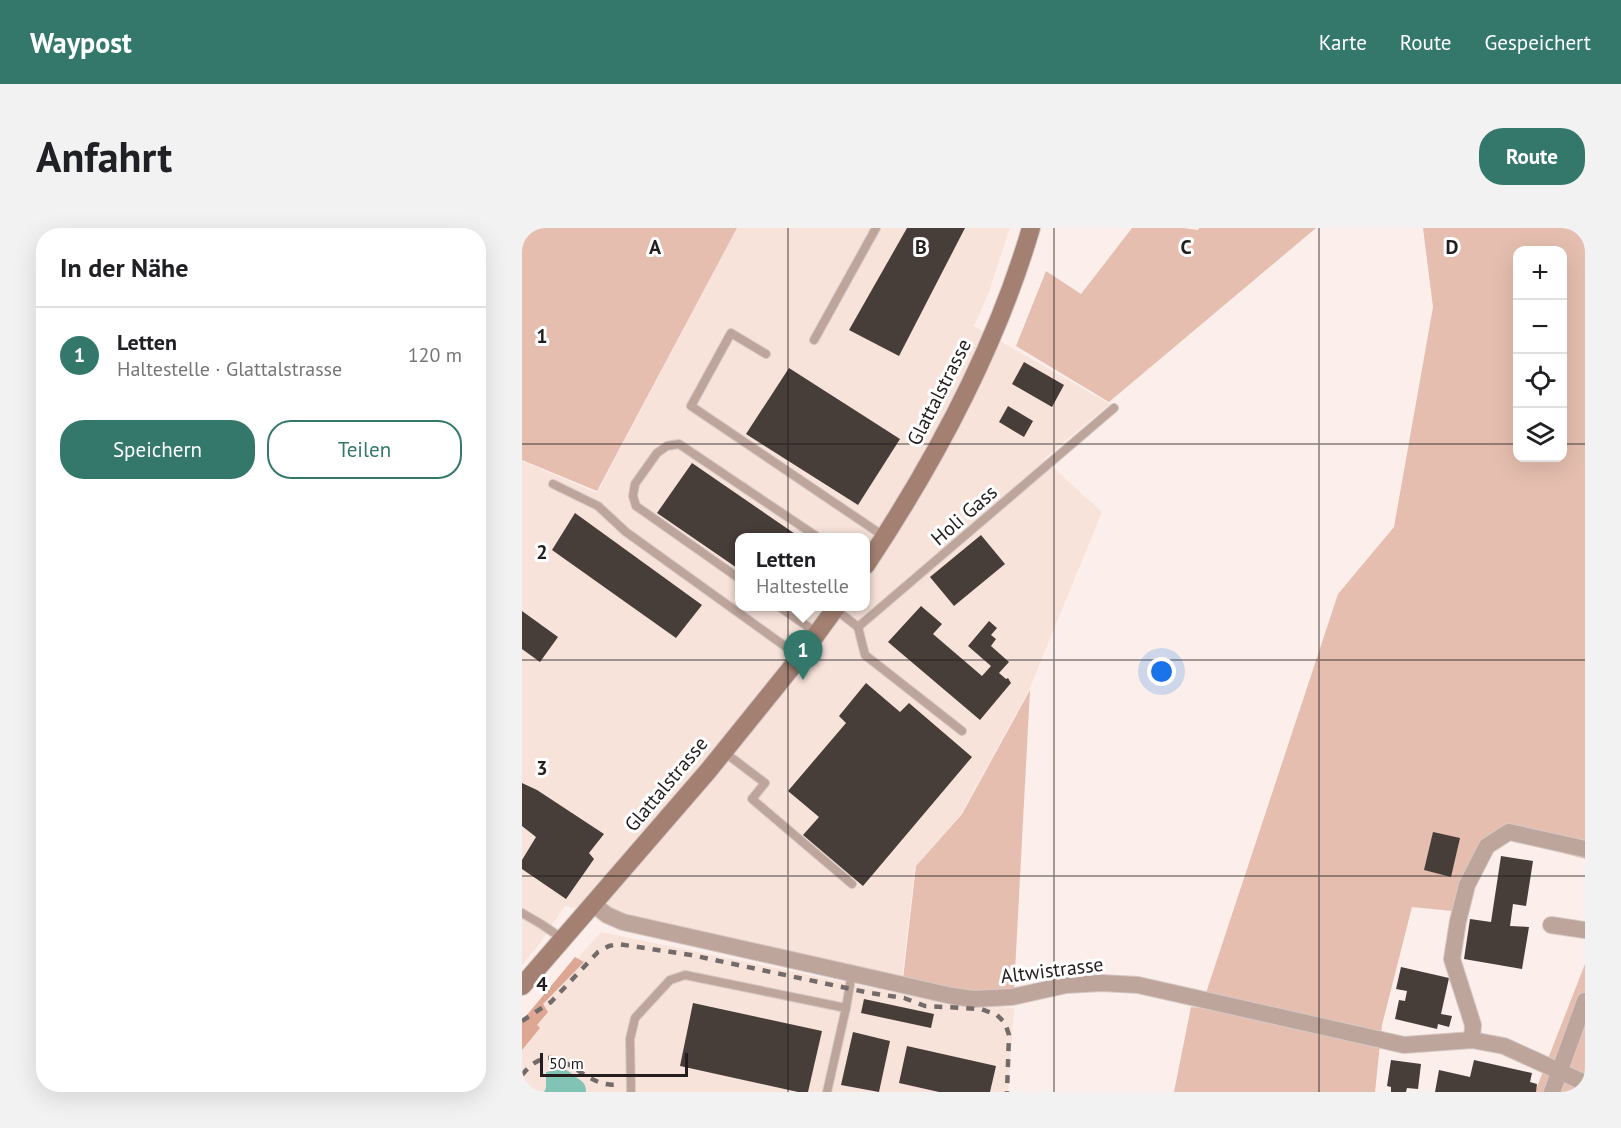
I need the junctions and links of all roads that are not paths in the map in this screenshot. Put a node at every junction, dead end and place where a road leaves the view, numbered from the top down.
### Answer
1 (876, 228) edge
2 (1031, 228) edge
3 (814, 339) dead end
4 (766, 354) dead end
5 (1114, 408) dead end
6 (553, 484) dead end
7 (813, 533) edge
8 (885, 537) junction
9 (870, 559) edge
10 (735, 575) edge
11 (735, 610) edge
12 (736, 611) edge
13 (785, 611) edge
14 (834, 611) edge
15 (839, 611) edge
16 (858, 627) junction
17 (817, 633) junction
18 (800, 657) junction
19 (962, 731) dead end
20 (723, 752) junction
21 (1585, 849) edge
22 (852, 884) dead end
23 (592, 904) junction
24 (522, 913) edge
25 (1551, 925) dead end
26 (1585, 930) edge
27 (563, 939) junction
28 (852, 973) junction
29 (522, 986) edge
30 (1585, 1001) edge
31 (846, 1008) junction
32 (1472, 1040) junction
33 (1560, 1071) junction
34 (1585, 1083) edge
35 (631, 1092) edge
36 (827, 1092) edge
37 (1552, 1092) edge

1 - 3 lane
2 - 8 street, Glattalstrasse
4 - 8 lane
5 - 16 lane, Holi Gass
6 - 11 lane
7 - 10 lane
8 - 9 street, Glattalstrasse
12 - 18 lane
13 - 17 lane
14 - 17 street, Glattalstrasse
15 - 16 lane
16 - 19 lane
17 - 18 street, Glattalstrasse
18 - 20 street, Glattalstrasse
20 - 22 lane
20 - 23 street, Glattalstrasse
21 - 32 street
23 - 27 street, Glattalstrasse
23 - 28 street, Altwistrasse
24 - 27 lane
25 - 26 street
27 - 29 street, Glattalstrasse
28 - 31 lane
28 - 32 street, Altwistrasse
30 - 33 street
31 - 35 lane
31 - 36 lane
32 - 33 street, Altwistrasse
33 - 34 street, Altwistrasse
33 - 37 street

